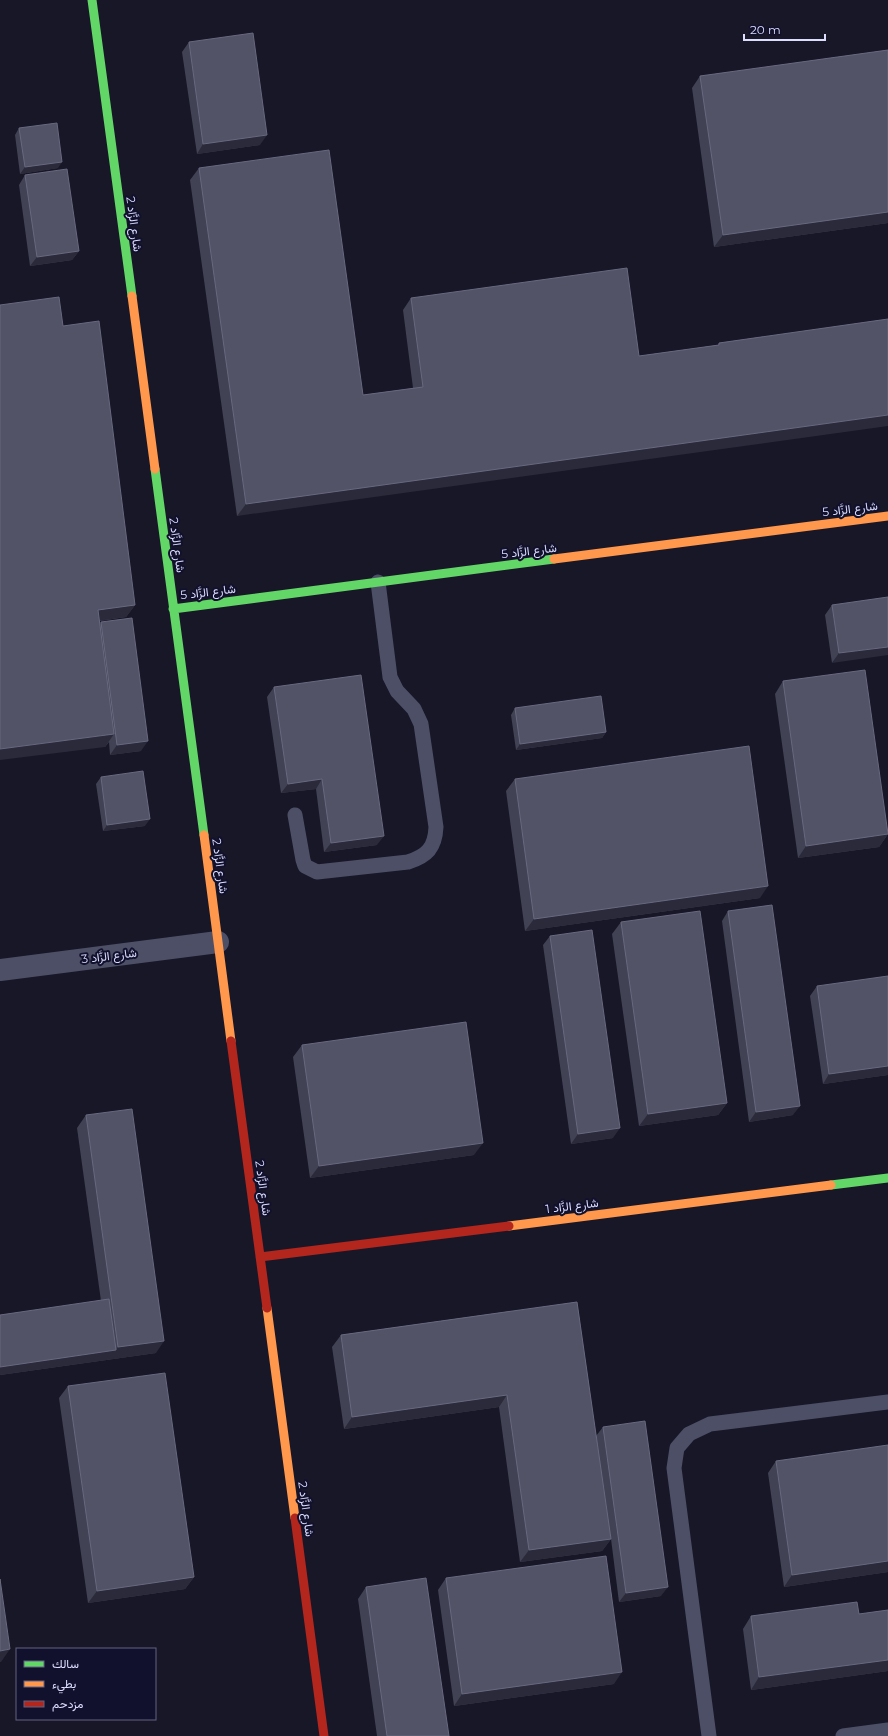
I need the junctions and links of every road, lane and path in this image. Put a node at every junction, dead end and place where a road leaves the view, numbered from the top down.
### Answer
1 (92, 0) edge
2 (888, 516) edge
3 (378, 582) junction
4 (173, 609) junction
5 (295, 815) dead end
6 (218, 942) junction
7 (0, 970) edge
8 (888, 1178) edge
9 (260, 1257) junction
10 (888, 1402) edge
11 (888, 1730) edge
12 (324, 1736) edge
13 (709, 1736) edge
14 (843, 1736) edge

1 - 4 street, شارع الزَّاد 2
2 - 3 street, شارع الزَّاد 5
3 - 4 street, شارع الزَّاد 5
3 - 5 lane
4 - 6 street, شارع الزَّاد 2
6 - 7 street, شارع الزَّاد 3
6 - 9 street, شارع الزَّاد 2
8 - 9 street, شارع الزَّاد 1
9 - 12 street, شارع الزَّاد 2
10 - 13 lane
11 - 14 lane

